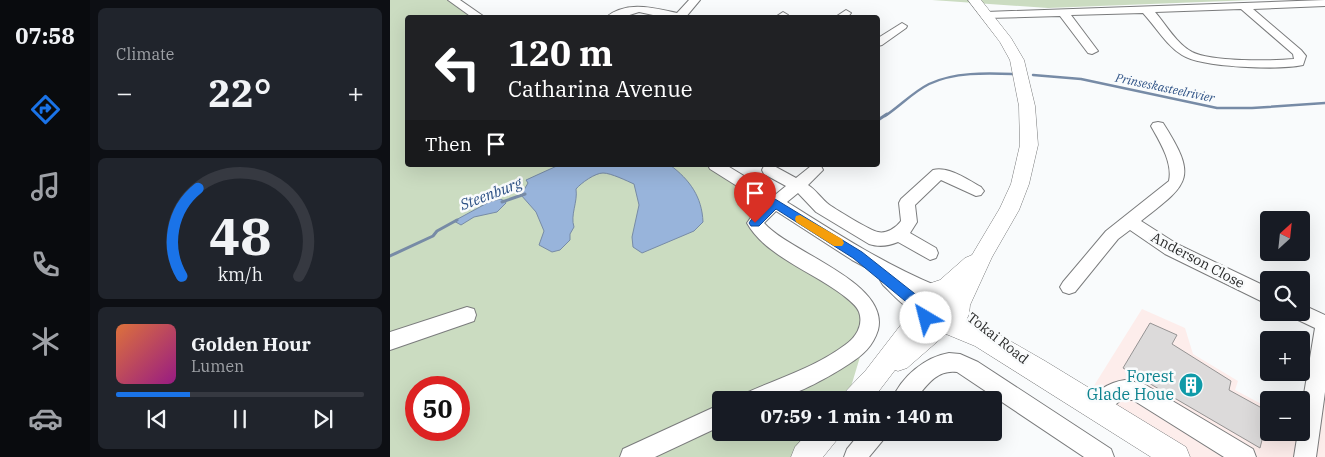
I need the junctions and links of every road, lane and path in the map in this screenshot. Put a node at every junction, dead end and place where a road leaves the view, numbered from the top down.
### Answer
1 (453, 0) edge
2 (695, 0) edge
3 (974, 0) edge
4 (1324, 4) edge
5 (1243, 5) junction
6 (1146, 9) junction
7 (1063, 12) junction
8 (476, 15) edge
9 (616, 15) edge
10 (673, 15) edge
11 (681, 15) edge
12 (986, 15) junction
13 (902, 26) dead end
14 (880, 42) edge
15 (1092, 51) dead end
16 (1158, 126) dead end
17 (718, 167) edge
18 (769, 170) dead end
19 (816, 170) dead end
20 (796, 186) junction
21 (976, 191) dead end
22 (775, 203) junction
23 (1129, 221) junction
24 (899, 234) junction
25 (930, 253) dead end
26 (983, 254) junction
27 (1069, 287) dead end
28 (1260, 293) edge
29 (928, 299) junction
30 (467, 315) dead end
31 (951, 315) junction
32 (1310, 316) edge
33 (1325, 324) edge
34 (390, 341) edge
35 (875, 378) junction
36 (772, 391) edge
37 (864, 391) edge
38 (910, 391) edge
39 (1320, 400) edge
40 (1097, 407) junction
41 (712, 419) edge
42 (819, 441) edge
43 (867, 441) edge
44 (631, 457) edge
45 (805, 457) edge
46 (854, 457) edge
47 (1102, 457) edge
48 (1176, 457) edge
49 (1245, 457) edge
50 (1305, 457) edge

1 - 8 street
2 - 11 street
3 - 12 main road
4 - 5 street
5 - 6 street
5 - 6 street
6 - 7 street
7 - 12 street
7 - 15 street
9 - 10 street
12 - 26 main road
13 - 14 street
16 - 23 street
17 - 22 street
18 - 20 street
19 - 20 street
20 - 22 street
20 - 24 street
21 - 24 street
22 - 29 street
22 - 36 street
23 - 27 street
23 - 28 street, Anderson Close
24 - 25 street
26 - 29 main road
26 - 31 main road
29 - 31 main road
29 - 31 main road
29 - 35 main road
30 - 34 street
31 - 35 main road
31 - 40 main road, Tokai Road
32 - 33 street
33 - 39 street
35 - 37 main road
38 - 47 street
39 - 50 street
40 - 48 main road, Tokai Road
40 - 49 street
41 - 44 street
42 - 45 main road
43 - 46 street

